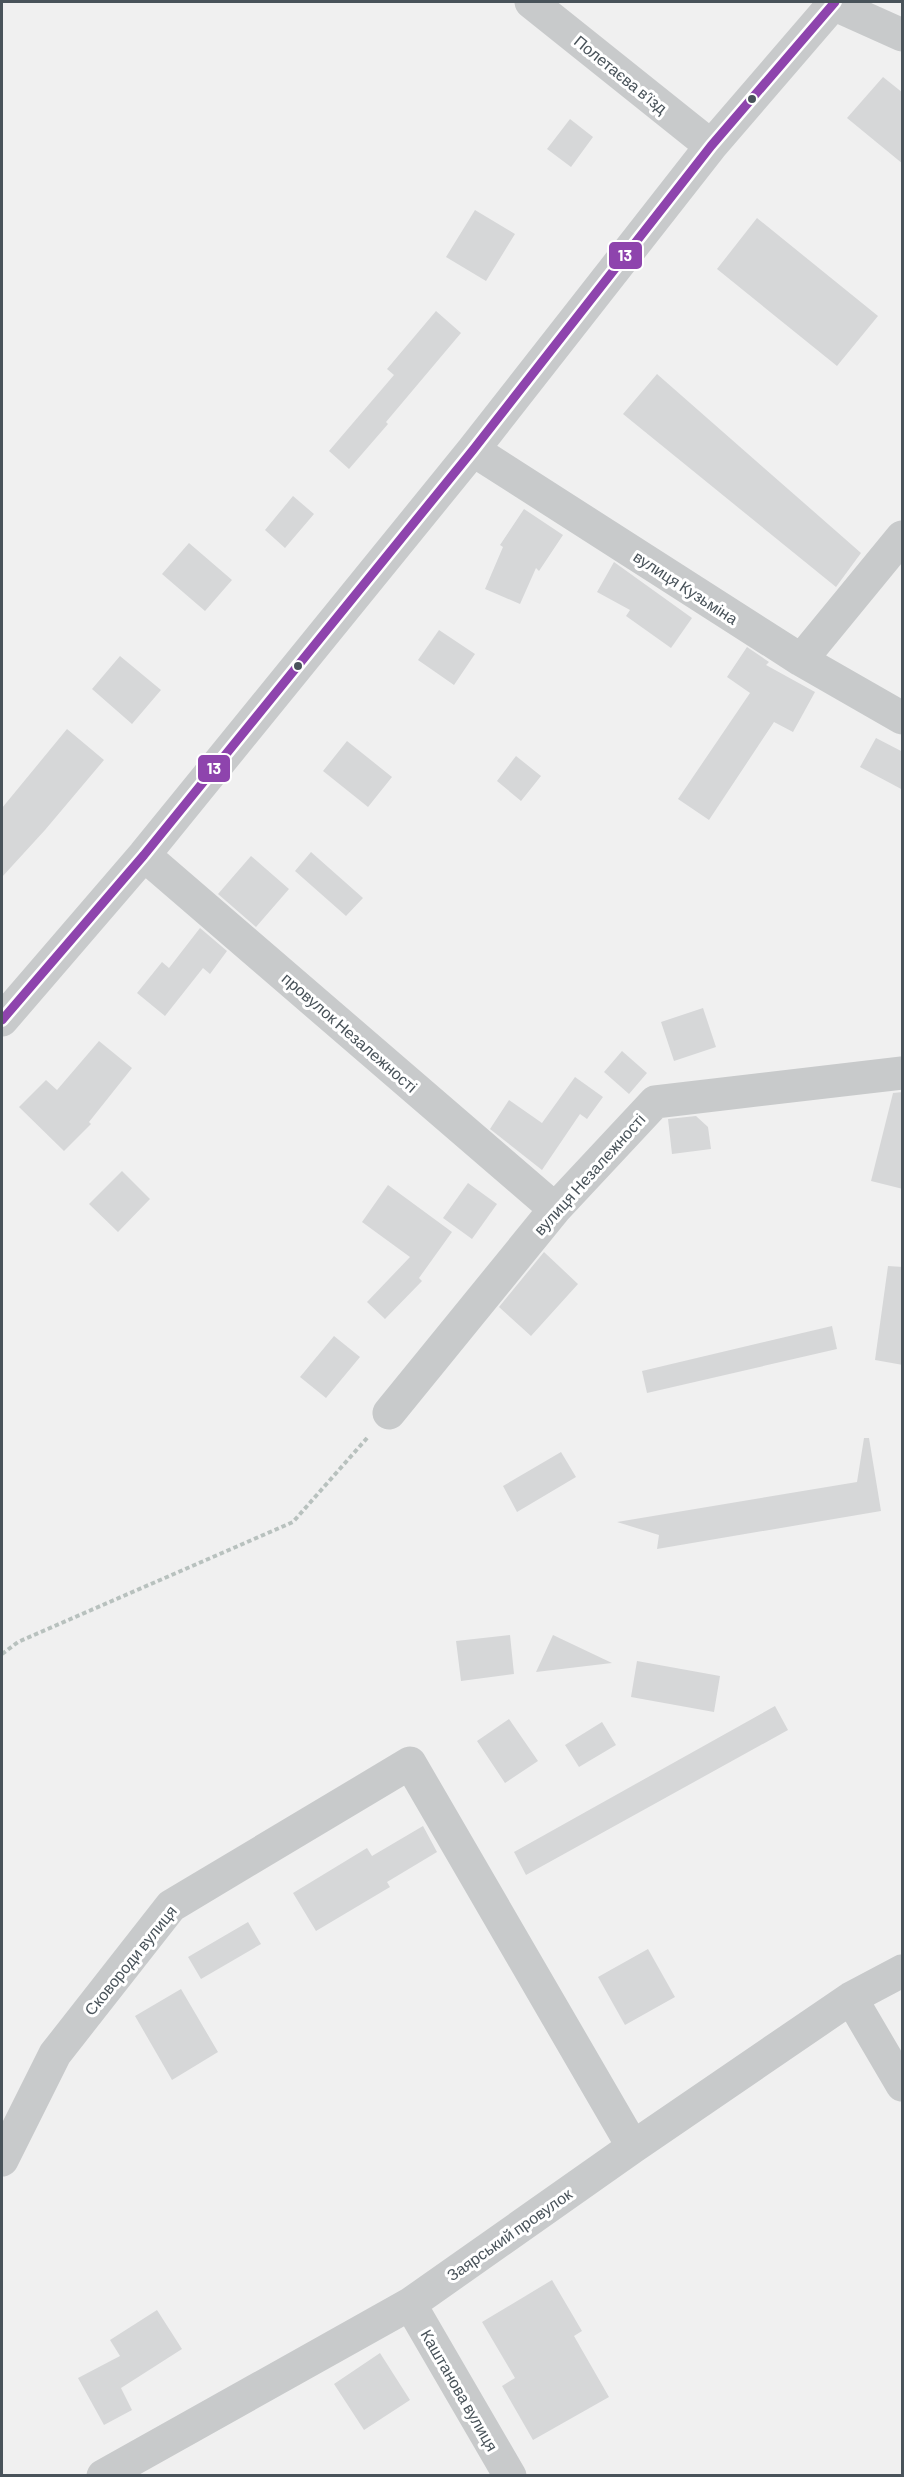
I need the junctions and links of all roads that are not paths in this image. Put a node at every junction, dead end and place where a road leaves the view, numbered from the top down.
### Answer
1 (531, 2) edge
2 (834, 3) edge
3 (903, 35) edge
4 (711, 146) junction
5 (473, 450) junction
6 (903, 537) edge
7 (801, 660) junction
8 (903, 718) edge
9 (144, 855) junction
10 (2, 1020) edge
11 (903, 1073) edge
12 (555, 1209) junction
13 (389, 1413) road end
14 (903, 1971) edge
15 (851, 1998) junction
16 (903, 2085) edge
17 (633, 2147) junction
18 (2, 2160) edge
19 (410, 2304) junction
20 (103, 2475) edge
21 (510, 2475) edge

1 - 4 street, Полетаєва в’їзд
2 - 3 street
2 - 4 street
4 - 5 street
5 - 7 street, вулиця Кузьміна
5 - 9 street
6 - 7 street
7 - 8 street, вулиця Кузьміна
9 - 10 street
9 - 12 street, провулок Незалежності
11 - 12 street, вулиця Незалежності
12 - 13 street, вулиця Незалежності
14 - 15 street, Заярський провулок
15 - 16 street
15 - 17 street, Заярський провулок
17 - 18 street, Сковороди вулиця
17 - 19 street, Заярський провулок
19 - 20 street, Заярський провулок
19 - 21 street, Каштанова вулиця

